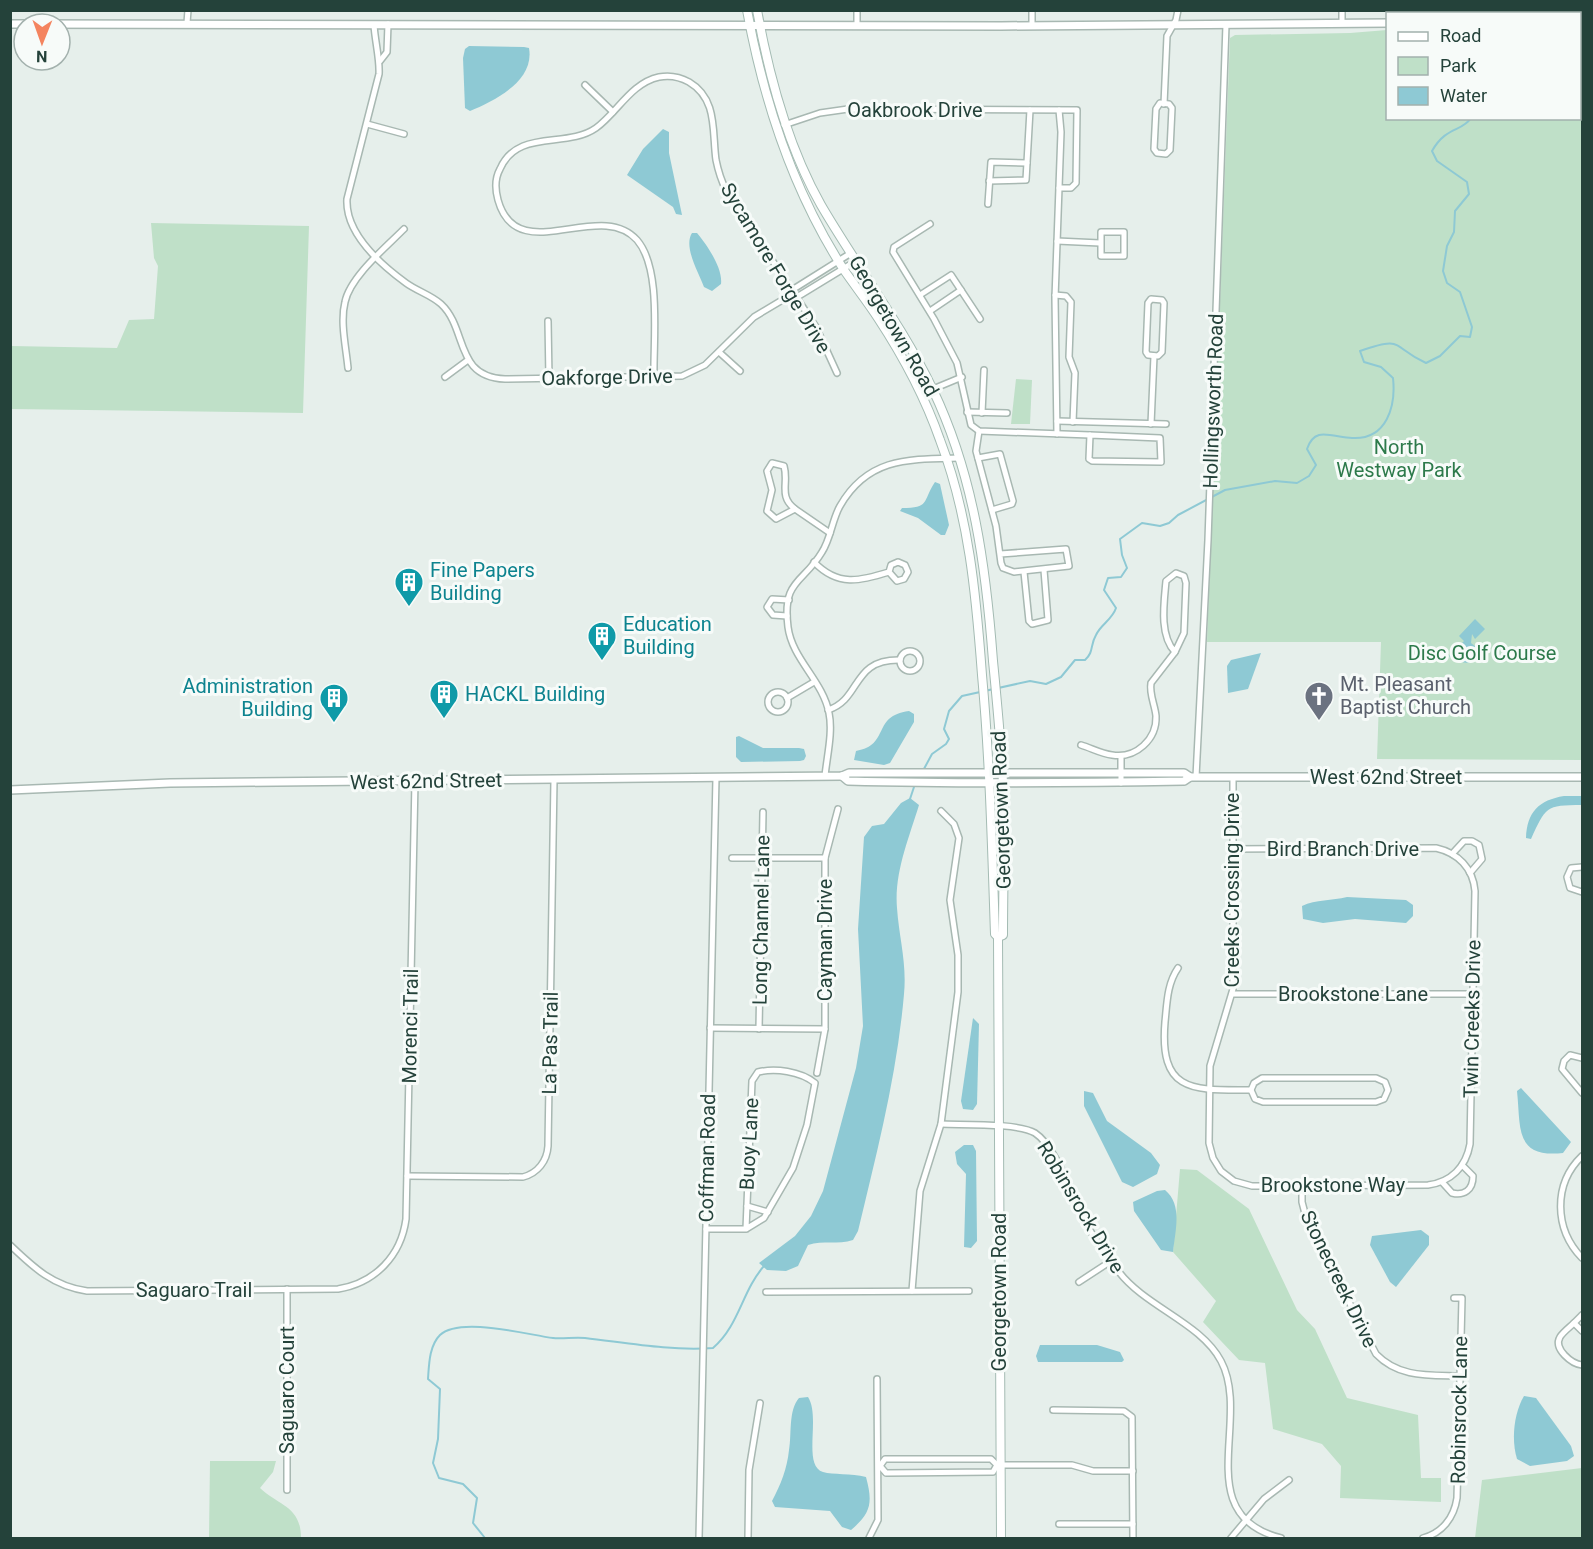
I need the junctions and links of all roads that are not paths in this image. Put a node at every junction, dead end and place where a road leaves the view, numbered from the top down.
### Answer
1 (188, 10) edge
2 (747, 10) edge
3 (757, 10) edge
4 (857, 10) edge
5 (1032, 10) edge
6 (1178, 10) edge
7 (1341, 10) edge
8 (187, 23) junction
9 (1342, 23) junction
10 (1386, 23) edge
11 (72, 24) edge
12 (388, 24) junction
13 (749, 24) junction
14 (759, 24) junction
15 (857, 24) junction
16 (375, 25) junction
17 (1226, 25) junction
18 (1032, 26) junction
19 (1172, 26) junction
20 (380, 61) junction
21 (585, 85) dead end
22 (1164, 104) junction
23 (1030, 110) junction
24 (1059, 110) junction
25 (613, 112) junction
26 (367, 124) junction
27 (787, 124) junction
28 (775, 128) junction
29 (404, 134) dead end
30 (1027, 163) junction
31 (989, 181) junction
32 (1059, 188) junction
33 (988, 204) dead end
34 (930, 224) dead end
35 (404, 229) dead end
36 (1057, 241) junction
37 (1100, 243) junction
38 (851, 253) junction
39 (378, 256) junction
40 (839, 260) junction
41 (856, 261) junction
42 (843, 269) junction
43 (961, 290) junction
44 (794, 294) junction
45 (920, 295) junction
46 (1055, 295) junction
47 (930, 311) junction
48 (980, 319) dead end
49 (548, 321) dead end
50 (719, 352) junction
51 (1154, 356) junction
52 (468, 360) junction
53 (348, 368) dead end
54 (984, 370) dead end
55 (740, 371) dead end
56 (837, 372) dead end
57 (445, 377) dead end
58 (962, 377) junction
59 (654, 378) junction
60 (549, 379) junction
61 (933, 389) junction
62 (921, 394) junction
63 (967, 412) junction
64 (982, 413) junction
65 (1007, 413) dead end
66 (1057, 421) junction
67 (1073, 422) junction
68 (1151, 424) junction
69 (1166, 424) dead end
70 (979, 431) junction
71 (1056, 435) junction
72 (1090, 435) junction
73 (946, 458) junction
74 (959, 458) junction
75 (978, 458) junction
76 (795, 509) junction
77 (992, 510) junction
78 (830, 533) junction
79 (1000, 554) junction
80 (814, 562) junction
81 (1044, 570) junction
82 (889, 572) dead end
83 (1024, 572) junction
84 (789, 600) junction
85 (787, 616) junction
86 (1175, 652) junction
87 (900, 660) dead end
88 (814, 682) junction
89 (787, 698) dead end
90 (828, 710) junction
91 (1081, 745) dead end
92 (1121, 756) junction
93 (1121, 772) junction
94 (990, 773) junction
95 (1002, 773) junction
96 (825, 776) junction
97 (842, 776) junction
98 (1193, 777) junction
99 (1233, 777) junction
100 (1582, 777) edge
101 (716, 778) junction
102 (554, 780) junction
103 (415, 781) junction
104 (991, 782) junction
105 (1003, 783) junction
106 (1121, 783) junction
107 (10, 790) edge
108 (838, 809) dead end
109 (940, 811) dead end
110 (763, 812) dead end
111 (1233, 849) junction
112 (1452, 854) junction
113 (732, 858) dead end
114 (763, 858) junction
115 (825, 858) junction
116 (1462, 861) joint
117 (1582, 867) edge
118 (1470, 873) junction
119 (1582, 892) edge
120 (998, 938) junction
121 (1178, 968) dead end
122 (1232, 994) junction
123 (1473, 994) junction
124 (710, 1028) junction
125 (759, 1029) junction
126 (825, 1029) junction
127 (1582, 1058) edge
128 (817, 1073) dead end
129 (1581, 1089) edge
130 (1209, 1090) junction
131 (1251, 1090) junction
132 (941, 1124) junction
133 (999, 1128) junction
134 (1582, 1156) edge
135 (1462, 1165) junction
136 (1226, 1175) joint
137 (1454, 1175) joint
138 (407, 1176) junction
139 (1443, 1182) junction
140 (1302, 1186) junction
141 (747, 1206) junction
142 (768, 1212) junction
143 (706, 1229) junction
144 (746, 1229) junction
145 (10, 1245) edge
146 (1582, 1258) edge
147 (1111, 1261) junction
148 (385, 1265) joint
149 (1079, 1282) dead end
150 (287, 1289) junction
151 (912, 1291) junction
152 (969, 1291) dead end
153 (766, 1292) dead end
154 (1454, 1298) dead end
155 (1582, 1315) edge
156 (1574, 1323) junction
157 (1582, 1331) edge
158 (1582, 1365) edge
159 (1460, 1376) junction
160 (877, 1379) dead end
161 (760, 1403) dead end
162 (1053, 1410) dead end
163 (999, 1465) junction
164 (879, 1466) junction
165 (1133, 1471) junction
166 (1289, 1480) dead end
167 (287, 1490) dead end
168 (1247, 1519) junction
169 (1059, 1524) dead end
170 (1133, 1524) junction
171 (699, 1539) edge
172 (748, 1539) edge
173 (870, 1539) edge
174 (1001, 1539) edge
175 (1133, 1539) edge
176 (1231, 1539) edge
177 (1281, 1539) edge
178 (1423, 1539) edge

1 - 8 street
2 - 13 main road, Georgetown Road
3 - 14 main road, Georgetown Road
4 - 15 street
5 - 18 street
6 - 19 street
7 - 9 street
8 - 11 street
8 - 16 street
9 - 10 street
9 - 17 street
12 - 13 street
12 - 16 street
12 - 20 street
13 - 14 street
13 - 28 main road, Georgetown Road
14 - 15 street
14 - 27 main road, Georgetown Road
15 - 18 street
16 - 20 street
17 - 19 street
17 - 98 street, Hollingsworth Road
18 - 19 street
19 - 22 street
20 - 26 street
21 - 25 street
22 - 22 street
23 - 24 street, Oakbrook Drive
23 - 27 street, Oakbrook Drive
23 - 30 street
24 - 32 street
24 - 32 street
25 - 44 street, Sycamore Forge Drive
25 - 59 street, Sycamore Forge Drive
26 - 29 street
26 - 39 street
27 - 28 street, Oakbrook Drive
27 - 38 main road, Georgetown Road
28 - 40 main road, Georgetown Road
30 - 31 street
30 - 31 street
31 - 33 street
32 - 36 street
34 - 45 street
35 - 39 street
36 - 37 street
36 - 46 street
37 - 37 street
38 - 40 street
38 - 41 main road, Georgetown Road
39 - 52 street
39 - 53 street
40 - 42 main road, Georgetown Road
40 - 44 street
41 - 42 street, Oakforge Drive
41 - 61 main road, Georgetown Road
42 - 44 street, Oakforge Drive
42 - 62 main road, Georgetown Road
43 - 45 street
43 - 47 street
43 - 48 street
44 - 50 street, Oakforge Drive
44 - 56 street, Sycamore Forge Drive
45 - 47 street
46 - 66 street
46 - 67 street
47 - 58 street
49 - 60 street
50 - 55 street
50 - 59 street, Oakforge Drive
51 - 51 street
51 - 68 street
52 - 57 street
52 - 60 street, Oakforge Drive
54 - 64 street
58 - 61 street
58 - 63 street
59 - 60 street, Oakforge Drive
61 - 62 street
61 - 74 main road, Georgetown Road
62 - 73 main road, Georgetown Road
63 - 64 street
63 - 70 street
64 - 65 street
66 - 67 street
66 - 71 street
67 - 68 street
68 - 69 street
70 - 71 street
70 - 75 street
71 - 72 street
72 - 72 street
73 - 74 street
73 - 78 street
73 - 94 main road, Georgetown Road
74 - 95 main road, Georgetown Road
75 - 77 street
75 - 77 street
76 - 76 street
76 - 78 street
77 - 79 street
78 - 80 street
79 - 81 street
79 - 83 street
80 - 82 street
80 - 84 street
81 - 83 street
81 - 83 street
84 - 85 street
84 - 85 street
85 - 88 street
86 - 86 street
86 - 92 street
87 - 90 street
88 - 89 street
88 - 90 street
90 - 96 street
91 - 92 street
92 - 93 street
93 - 95 street, West 62nd Street
93 - 98 street, West 62nd Street
93 - 106 street
94 - 95 street, West 62nd Street
94 - 97 street, West 62nd Street
94 - 104 main road, Georgetown Road
95 - 105 main road, Georgetown Road
96 - 97 street, West 62nd Street
96 - 101 street, West 62nd Street
97 - 104 street, West 62nd Street
98 - 99 street, West 62nd Street
98 - 106 street, West 62nd Street
99 - 100 street, West 62nd Street
99 - 111 street, Creeks Crossing Drive
101 - 102 street, West 62nd Street
101 - 124 street, Coffman Road
102 - 103 street, West 62nd Street
102 - 138 street, La Pas Trail
103 - 107 street, West 62nd Street
103 - 138 street, Morenci Trail
104 - 105 street, West 62nd Street
104 - 120 main road, Georgetown Road
105 - 106 street, West 62nd Street
105 - 120 main road, Georgetown Road
108 - 115 street, Cayman Drive
109 - 132 street
110 - 114 street, Long Channel Lane
111 - 112 street, Bird Branch Drive
111 - 122 street, Creeks Crossing Drive
112 - 116 street, Bird Branch Drive
112 - 118 street, Twin Creeks Drive
113 - 114 street
114 - 115 street
114 - 125 street, Long Channel Lane
115 - 126 street, Cayman Drive
116 - 118 street, Twin Creeks Drive
117 - 119 street
118 - 123 street, Twin Creeks Drive
120 - 133 main road, Georgetown Road
121 - 130 street
122 - 123 street, Brookstone Lane
122 - 130 street, Creeks Crossing Drive
123 - 135 street, Twin Creeks Drive
124 - 125 street
124 - 143 street, Coffman Road
125 - 126 street
126 - 128 street, Cayman Drive
127 - 129 street
130 - 131 street
130 - 136 street, Creeks Crossing Drive
131 - 131 street
132 - 133 street, Robinsrock Drive
132 - 151 street
133 - 147 street, Robinsrock Drive
133 - 163 main road, Georgetown Road
134 - 146 street
135 - 137 street, Twin Creeks Drive
135 - 139 street, Brookstone Way
136 - 140 street, Brookstone Way
137 - 139 street, Brookstone Way
138 - 148 street, Morenci Trail
139 - 140 street, Brookstone Way
140 - 159 street, Stonecreek Drive
141 - 142 street, Buoy Lane
141 - 142 street, Buoy Lane
141 - 144 street, Buoy Lane
142 - 144 street
143 - 144 street
143 - 171 street, Coffman Road
145 - 150 street, Saguaro Trail
147 - 149 street
147 - 168 street, Robinsrock Drive
148 - 150 street, Saguaro Trail
150 - 167 street, Saguaro Court
151 - 152 street
151 - 153 street
154 - 159 street, Robinsrock Lane
155 - 156 street
156 - 157 street
156 - 158 street
159 - 178 street, Robinsrock Lane
160 - 164 street
161 - 172 street
162 - 165 street
163 - 164 street
163 - 164 street
163 - 165 street
163 - 174 main road, Georgetown Road
164 - 173 street
165 - 170 street
166 - 168 street
168 - 176 street
168 - 177 street
169 - 170 street
170 - 175 street

